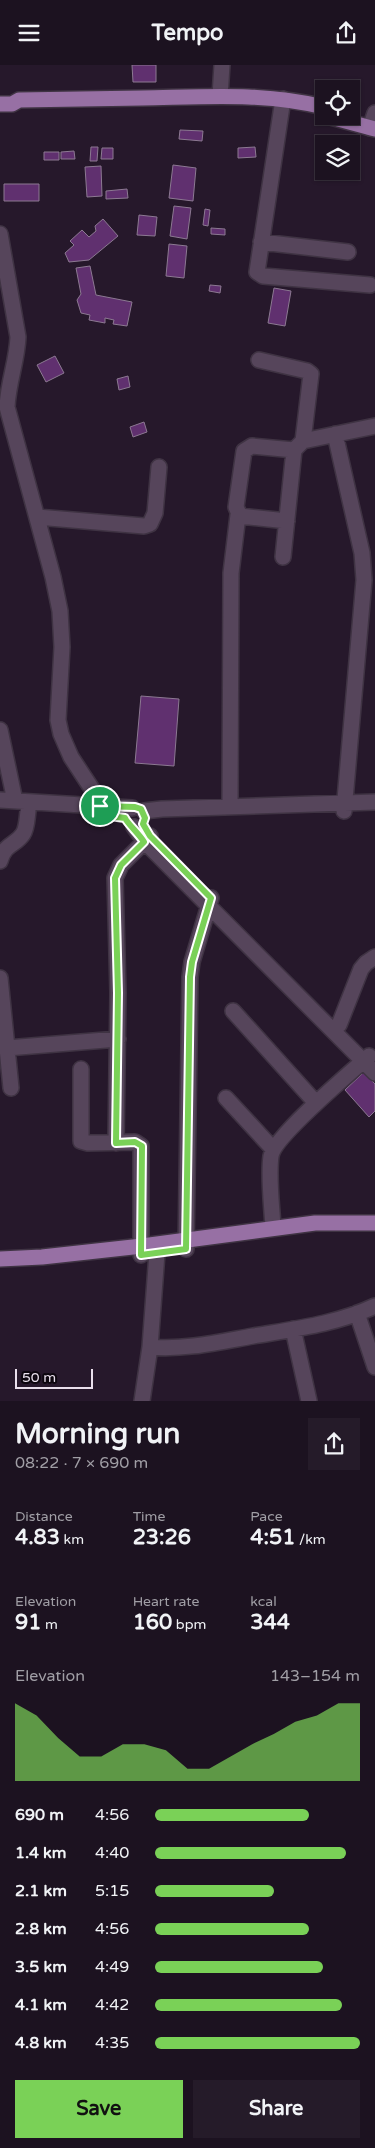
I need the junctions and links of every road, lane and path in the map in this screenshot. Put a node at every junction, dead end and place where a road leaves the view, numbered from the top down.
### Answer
1 (222, 65) edge
2 (220, 96) junction
3 (283, 103) junction
4 (6, 104) edge
5 (315, 106) edge
6 (315, 113) edge
7 (360, 117) edge
8 (360, 120) edge
9 (374, 122) edge
10 (0, 234) edge
11 (260, 242) junction
12 (348, 252) dead end
13 (370, 285) dead end
14 (259, 360) dead end
15 (3, 408) edge
16 (375, 426) edge
17 (335, 434) junction
18 (298, 445) junction
19 (159, 467) dead end
20 (238, 515) junction
21 (37, 517) junction
22 (288, 521) junction
23 (283, 557) dead end
24 (0, 730) edge
25 (0, 800) edge
26 (15, 801) junction
27 (375, 802) edge
28 (230, 807) junction
29 (344, 807) junction
30 (0, 809) edge
31 (101, 810) junction
32 (375, 810) edge
33 (28, 811) junction
34 (140, 823) junction
35 (0, 861) edge
36 (210, 903) junction
37 (375, 957) edge
38 (0, 978) edge
39 (233, 1011) dead end
40 (339, 1025) junction
41 (118, 1039) junction
42 (7, 1047) junction
43 (369, 1059) edge
44 (81, 1069) dead end
45 (375, 1073) edge
46 (12, 1088) dead end
47 (226, 1098) dead end
48 (316, 1103) junction
49 (116, 1143) junction
50 (273, 1149) junction
51 (375, 1223) edge
52 (273, 1228) junction
53 (375, 1231) edge
54 (186, 1245) junction
55 (141, 1251) junction
56 (157, 1253) junction
57 (0, 1259) edge
58 (0, 1267) edge
59 (375, 1306) edge
60 (357, 1313) junction
61 (293, 1329) junction
62 (150, 1347) junction
63 (375, 1367) edge
64 (142, 1401) edge
65 (309, 1401) edge

1 - 2 street
2 - 3 main road
2 - 4 main road
3 - 4 main road
3 - 5 main road
3 - 6 main road
3 - 11 street
7 - 9 main road
8 - 9 main road
10 - 15 street
11 - 12 street
11 - 13 street
14 - 18 street
15 - 21 street
16 - 17 street
17 - 18 street
17 - 29 street
18 - 20 street
18 - 22 street
19 - 21 street
20 - 22 street
20 - 28 street
21 - 31 street
22 - 23 street
24 - 26 street
25 - 26 street
26 - 31 street
27 - 29 street
28 - 29 street
28 - 34 street
29 - 32 street
29 - 34 street
30 - 33 street
31 - 33 street
31 - 34 street
33 - 35 street
34 - 36 street
34 - 41 street
36 - 40 street
36 - 43 street
36 - 54 street
37 - 40 street
38 - 42 street
39 - 48 street
40 - 43 street
41 - 42 street
41 - 49 street
42 - 46 street
43 - 45 street
43 - 48 street
44 - 49 street
47 - 50 street
48 - 50 street
49 - 55 street
50 - 52 street
51 - 52 main road
52 - 54 main road
53 - 54 main road
54 - 55 main road
54 - 56 main road
55 - 56 main road
55 - 57 main road
55 - 58 main road
56 - 62 street
59 - 60 street
60 - 61 street
60 - 63 street
61 - 62 street
61 - 65 street
62 - 64 street

